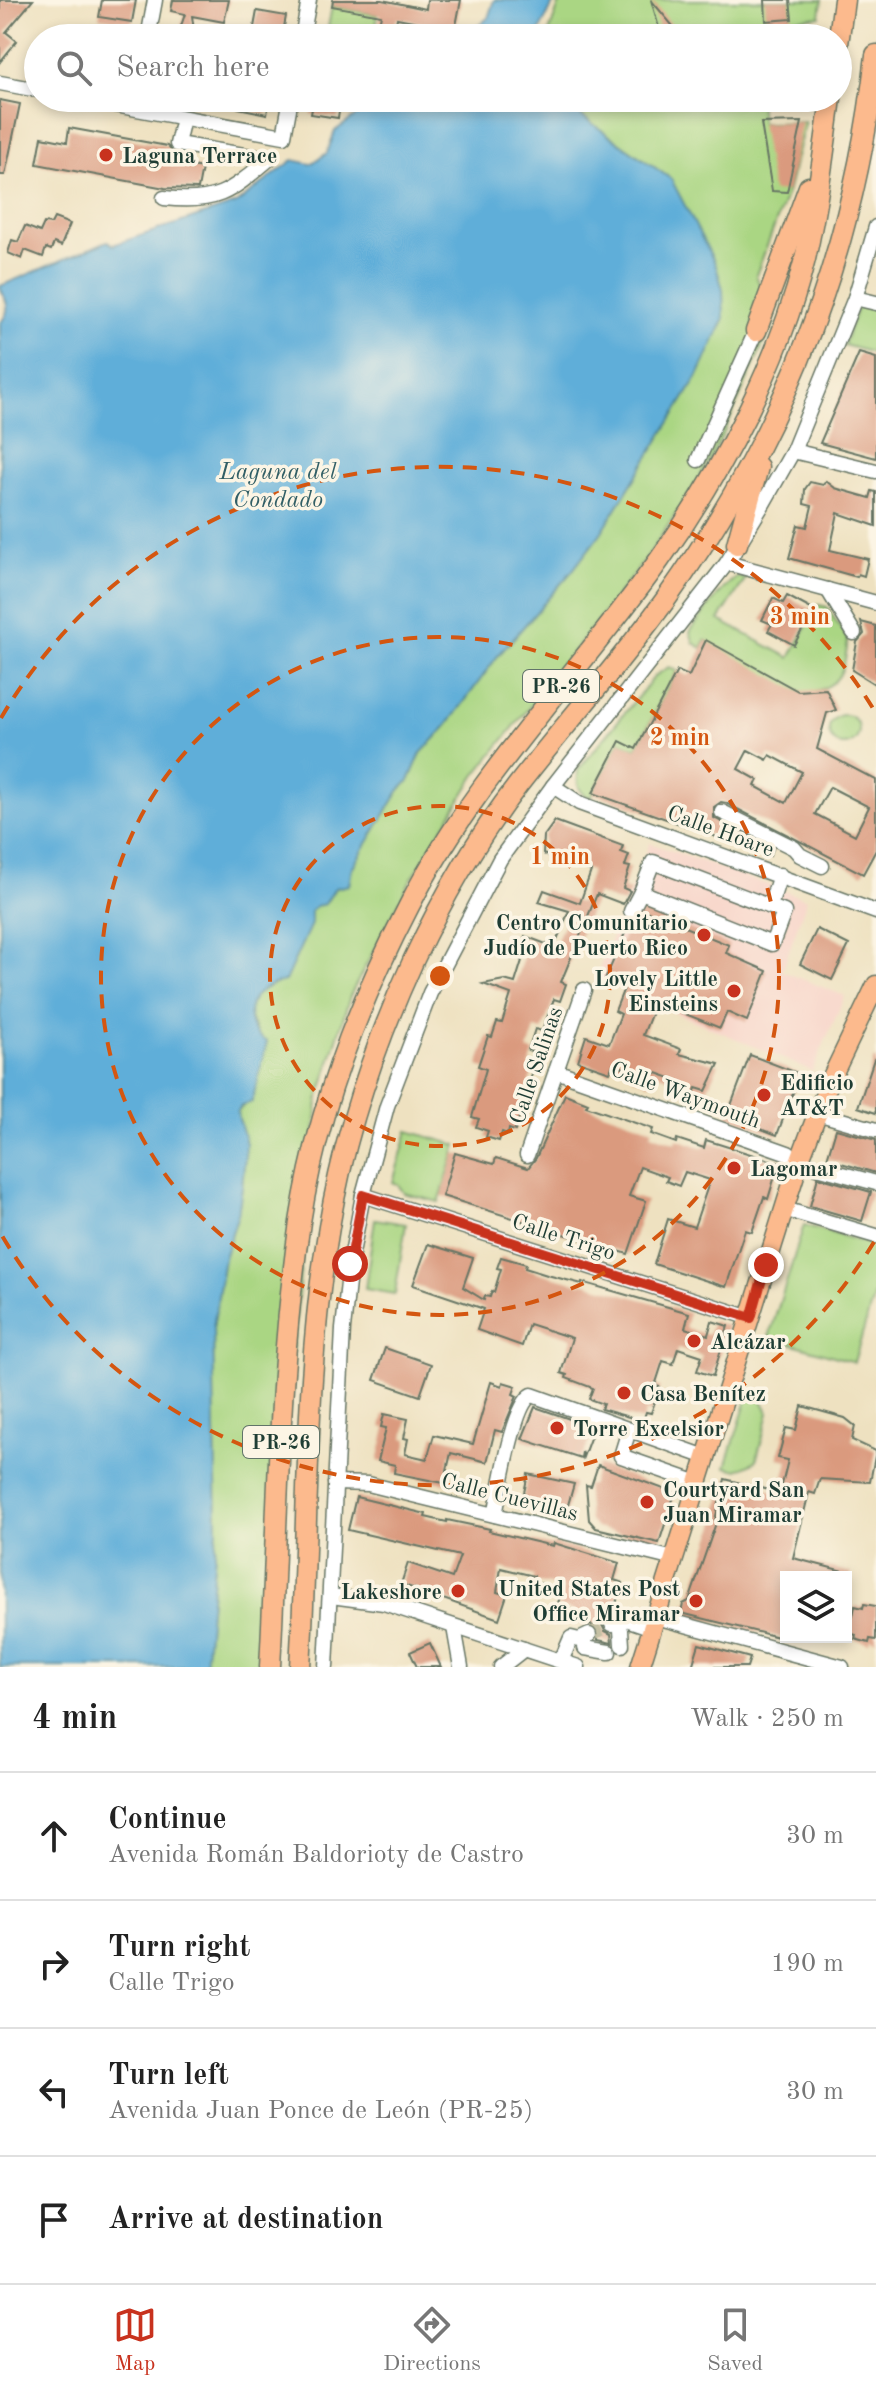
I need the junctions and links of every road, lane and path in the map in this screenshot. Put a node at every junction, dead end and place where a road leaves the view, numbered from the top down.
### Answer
1 (155, 0) edge
2 (309, 0) edge
3 (830, 0) edge
4 (844, 0) edge
5 (151, 24) edge
6 (305, 24) edge
7 (830, 24) edge
8 (841, 24) edge
9 (876, 55) edge
10 (0, 83) edge
11 (24, 87) edge
12 (163, 112) edge
13 (288, 112) edge
14 (829, 112) edge
15 (183, 118) junction
16 (823, 158) junction
17 (164, 198) dead end
18 (876, 227) edge
19 (855, 298) junction
20 (876, 303) edge
21 (756, 331) joint
22 (767, 436) junction
23 (793, 451) junction
24 (698, 460) dead end
25 (876, 471) edge
26 (732, 554) junction
27 (828, 590) junction
28 (876, 603) edge
29 (854, 633) dead end
30 (553, 786) junction
31 (722, 812) dead end
32 (780, 875) junction
33 (814, 887) junction
34 (641, 892) junction
35 (770, 906) junction
36 (631, 911) dead end
37 (876, 912) edge
38 (876, 985) edge
39 (584, 990) dead end
40 (556, 1071) junction
41 (817, 1113) junction
42 (876, 1130) edge
43 (527, 1155) dead end
44 (799, 1162) junction
45 (876, 1183) edge
46 (363, 1195) junction
47 (784, 1209) junction
48 (876, 1236) edge
49 (751, 1318) junction
50 (629, 1430) junction
51 (706, 1457) junction
52 (335, 1483) junction
53 (698, 1483) junction
54 (495, 1515) junction
55 (674, 1559) junction
56 (331, 1596) junction
57 (654, 1622) junction
58 (454, 1627) junction
59 (524, 1649) junction
60 (561, 1661) junction
61 (270, 1667) edge
62 (300, 1667) edge
63 (326, 1667) edge
64 (461, 1667) edge
65 (501, 1667) edge
66 (578, 1667) edge
67 (640, 1667) edge
68 (842, 1667) edge

1 - 5 street
2 - 6 street
3 - 7 highway
4 - 8 highway
9 - 22 highway, PR-26
10 - 11 street
12 - 15 street
13 - 15 street
14 - 16 highway, PR-26
15 - 17 street
16 - 21 highway
16 - 61 highway, PR-26
18 - 19 street
19 - 20 street
19 - 23 street
21 - 24 street
22 - 26 highway
22 - 62 highway, PR-26
23 - 25 street
23 - 26 street
26 - 27 street
26 - 30 street
27 - 28 street
27 - 29 street
30 - 32 street, Calle Hoare
30 - 46 street
31 - 33 street
32 - 33 street, Calle Hoare
32 - 35 street
33 - 37 street, Calle Hoare
34 - 35 street
34 - 35 street
34 - 36 street
38 - 41 main road
39 - 40 street, Calle Salinas
40 - 43 street, Calle Salinas
40 - 44 street, Calle Waymouth
41 - 42 street
41 - 44 main road
44 - 45 street, Calle Waymouth
44 - 47 main road
46 - 49 street, Calle Trigo
46 - 52 street
47 - 48 street
47 - 49 main road
49 - 51 main road
50 - 51 street
50 - 53 street
50 - 54 street
51 - 53 main road
52 - 54 street, Calle Cuevillas
52 - 56 street
53 - 55 main road
54 - 55 street, Calle Cuevillas
55 - 57 main road
56 - 58 street
56 - 63 street
57 - 60 street
57 - 67 main road
57 - 68 street
58 - 59 street
58 - 64 street
59 - 60 street
59 - 65 street
60 - 66 street

